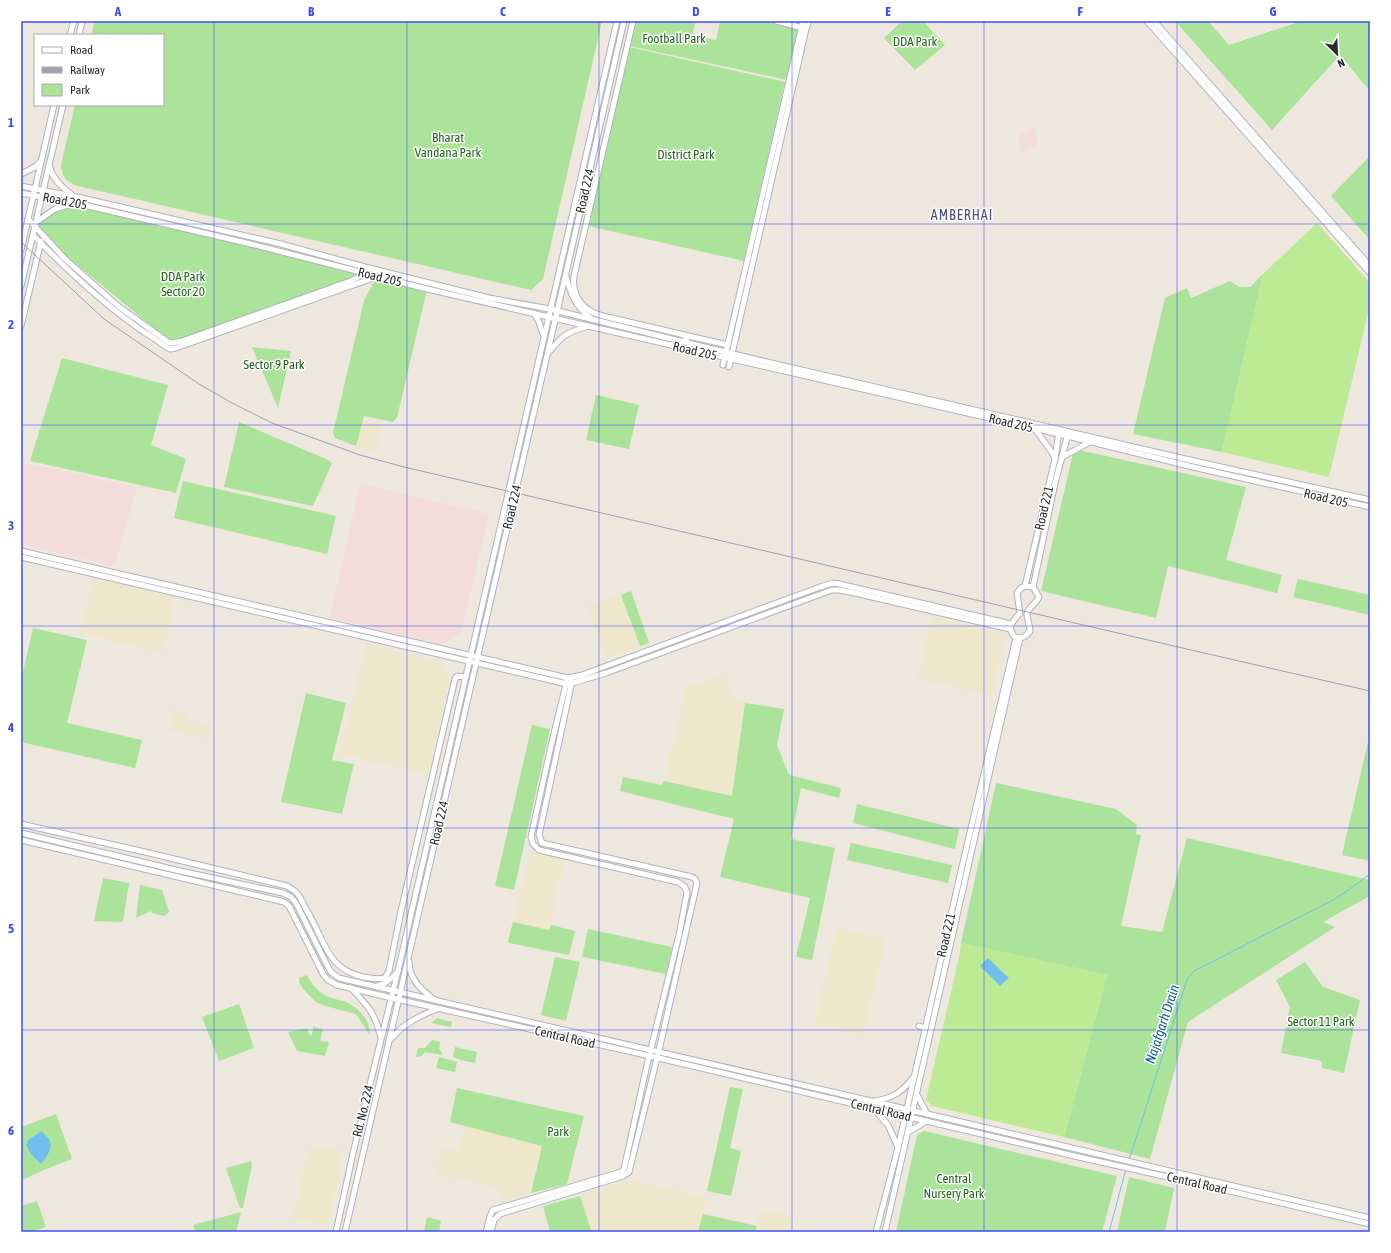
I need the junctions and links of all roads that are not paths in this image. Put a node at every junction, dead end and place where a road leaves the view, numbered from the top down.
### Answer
1 (74, 21) edge
2 (82, 21) edge
3 (617, 21) edge
4 (624, 21) edge
5 (634, 21) edge
6 (776, 21) edge
7 (1147, 21) edge
8 (1154, 21) edge
9 (804, 23) edge
10 (70, 34) edge
11 (79, 34) edge
12 (54, 106) edge
13 (63, 106) edge
14 (1243, 125) junction
15 (41, 161) junction
16 (49, 165) junction
17 (21, 174) edge
18 (21, 186) edge
19 (35, 189) junction
20 (43, 191) junction
21 (21, 193) edge
22 (33, 195) junction
23 (42, 197) junction
24 (73, 197) junction
25 (75, 203) junction
26 (28, 219) junction
27 (35, 224) junction
28 (23, 232) edge
29 (33, 235) junction
30 (43, 237) junction
31 (41, 242) junction
32 (21, 250) edge
33 (1370, 266) edge
34 (365, 267) junction
35 (363, 273) junction
36 (1370, 274) edge
37 (566, 275) junction
38 (377, 276) junction
39 (21, 286) edge
40 (550, 310) junction
41 (557, 312) junction
42 (534, 313) junction
43 (548, 316) junction
44 (556, 318) junction
45 (594, 321) junction
46 (21, 326) edge
47 (589, 326) junction
48 (684, 334) junction
49 (544, 337) junction
50 (688, 342) junction
51 (728, 345) junction
52 (725, 354) junction
53 (546, 356) junction
54 (732, 356) junction
55 (723, 365) dead end
56 (729, 367) dead end
57 (1035, 429) junction
58 (1059, 431) junction
59 (1068, 434) junction
60 (1090, 442) junction
61 (1062, 457) junction
62 (1055, 459) junction
63 (1370, 500) edge
64 (1370, 507) edge
65 (21, 551) edge
66 (21, 557) edge
67 (1025, 586) junction
68 (1032, 587) junction
69 (1011, 626) junction
70 (1018, 638) junction
71 (471, 656) junction
72 (477, 660) junction
73 (469, 662) junction
74 (466, 677) junction
75 (570, 681) junction
76 (21, 824) edge
77 (21, 833) edge
78 (21, 840) edge
79 (409, 957) junction
80 (390, 961) junction
81 (400, 963) junction
82 (398, 971) junction
83 (374, 987) junction
84 (351, 988) junction
85 (393, 991) junction
86 (400, 993) junction
87 (392, 998) junction
88 (399, 1000) junction
89 (436, 1001) junction
90 (438, 1008) junction
91 (935, 1013) junction
92 (941, 1014) dead end
93 (919, 1026) dead end
94 (925, 1028) junction
95 (381, 1039) junction
96 (389, 1042) junction
97 (651, 1050) junction
98 (658, 1051) junction
99 (650, 1056) junction
100 (657, 1058) junction
101 (914, 1077) junction
102 (917, 1095) junction
103 (872, 1102) junction
104 (874, 1109) junction
105 (906, 1109) junction
106 (913, 1111) junction
107 (927, 1114) junction
108 (905, 1116) junction
109 (912, 1117) junction
110 (927, 1121) junction
111 (908, 1132) junction
112 (898, 1148) junction
113 (1370, 1218) edge
114 (1370, 1224) edge
115 (336, 1232) edge
116 (344, 1232) edge
117 (486, 1232) edge
118 (491, 1232) edge
119 (876, 1232) edge
120 (884, 1232) edge

1 - 10 main road
2 - 11 main road
3 - 40 main road, Road 224
4 - 37 main road, Road 224
5 - 48 main road
6 - 9 main road
7 - 14 main road
8 - 14 main road
9 - 51 main road
9 - 54 main road
12 - 15 main road
13 - 16 main road
14 - 33 main road
14 - 36 main road
15 - 17 main road
15 - 19 main road
16 - 20 main road
16 - 24 main road
18 - 19 main road, Road 205
19 - 20 main road, Road 205
19 - 22 main road
20 - 23 main road
20 - 24 main road, Road 205
21 - 22 main road, Road 205
22 - 23 main road, Road 205
22 - 26 main road
23 - 25 main road, Road 205
23 - 27 main road
24 - 34 main road, Road 205
25 - 27 main road
25 - 35 main road, Road 205
26 - 27 main road
26 - 28 main road
27 - 29 main road
27 - 30 main road
28 - 32 main road
29 - 31 main road
29 - 39 main road
30 - 31 main road
30 - 35 main road
31 - 38 main road
31 - 46 main road
34 - 35 main road
34 - 40 main road, Road 205
35 - 38 main road, Road 205
37 - 41 main road, Road 224
37 - 45 main road
38 - 42 main road, Road 205
40 - 41 main road, Road 205
40 - 43 main road, Road 224
41 - 44 main road, Road 224
41 - 45 main road, Road 205
42 - 43 main road, Road 205
42 - 49 main road
43 - 44 main road, Road 205
43 - 49 main road, Road 224
44 - 47 main road, Road 205
44 - 53 main road, Road 224
45 - 50 main road, Road 205
47 - 52 main road, Road 205
47 - 53 main road
48 - 50 main road
48 - 51 main road
49 - 71 main road, Road 224
50 - 52 main road, Road 205
51 - 52 main road
52 - 54 main road, Road 205
52 - 55 main road
53 - 72 main road, Road 224
54 - 56 main road
54 - 57 main road, Road 205
54 - 58 main road, Road 205
57 - 58 main road, Road 205
57 - 62 main road
58 - 59 main road, Road 205
58 - 62 main road, Road 221
59 - 60 main road, Road 205
59 - 61 main road, Road 221
59 - 63 main road, Road 205
60 - 61 main road
60 - 64 main road, Road 205
61 - 68 main road, Road 221
62 - 67 main road, Road 221
65 - 71 main road
66 - 73 main road
67 - 68 main road
67 - 69 main road, Road 221
68 - 70 main road
69 - 70 main road
69 - 75 main road
70 - 91 main road, Road 221
70 - 94 main road, Road 221
71 - 72 main road
71 - 73 main road, Road 224
72 - 73 main road
72 - 75 main road
72 - 79 main road, Road 224
73 - 74 main road, Road 224
74 - 80 main road
74 - 81 main road, Road 224
75 - 97 main road
75 - 98 main road
76 - 80 main road
77 - 83 main road, Central Road
78 - 84 main road, Central Road
79 - 86 main road, Road 224
79 - 89 main road
80 - 81 main road
81 - 82 main road, Road 224
82 - 83 main road
82 - 85 main road, Road 224
83 - 85 main road, Central Road
84 - 87 main road, Central Road
84 - 95 main road
85 - 86 main road, Central Road
85 - 87 main road, Rd. No. 224
86 - 88 main road, Rd. No. 224
86 - 89 main road, Central Road
87 - 88 main road, Central Road
87 - 95 main road, Rd. No. 224
88 - 90 main road, Central Road
88 - 96 main road, Rd. No. 224
89 - 97 main road, Central Road
90 - 96 main road
90 - 99 main road, Central Road
91 - 92 main road
91 - 102 main road, Road 221
93 - 94 main road
94 - 101 main road, Road 221
95 - 115 main road, Rd. No. 224
96 - 116 main road, Rd. No. 224
97 - 98 main road, Central Road
97 - 99 main road
98 - 100 main road
98 - 103 main road, Central Road
99 - 100 main road, Central Road
99 - 117 main road
100 - 104 main road, Central Road
100 - 118 main road
101 - 103 main road
101 - 105 main road, Road 221
102 - 106 main road, Road 221
102 - 107 main road
103 - 105 main road, Central Road
104 - 108 main road, Central Road
104 - 112 main road
105 - 106 main road, Central Road
105 - 108 main road, Road 221
106 - 107 main road, Central Road
106 - 109 main road, Road 221
107 - 113 main road, Central Road
108 - 109 main road, Central Road
108 - 112 main road, Road 221
109 - 110 main road, Central Road
109 - 111 main road, Road 221
110 - 111 main road
110 - 114 main road, Central Road
111 - 120 main road, Road 221
112 - 119 main road, Road 221

